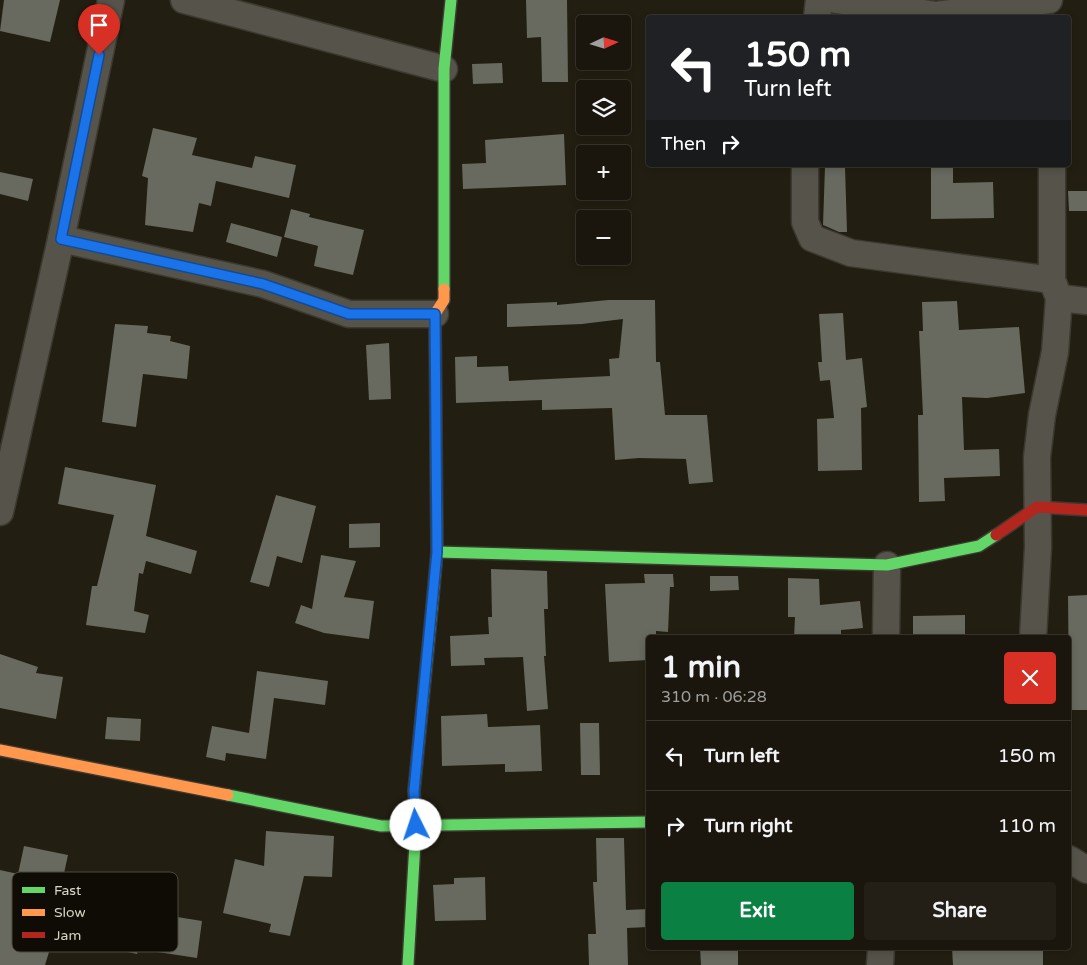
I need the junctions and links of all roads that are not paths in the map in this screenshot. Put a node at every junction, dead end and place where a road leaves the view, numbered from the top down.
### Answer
1 (111, 0) edge
2 (184, 0) edge
3 (451, 0) edge
4 (819, 0) edge
5 (836, 0) edge
6 (1050, 0) edge
7 (1054, 0) edge
8 (817, 15) edge
9 (930, 15) edge
10 (943, 15) edge
11 (1054, 15) edge
12 (444, 70) junction
13 (805, 167) edge
14 (1052, 167) edge
15 (61, 239) junction
16 (1055, 289) junction
17 (1087, 301) edge
18 (435, 314) junction
19 (2, 495) edge
20 (1037, 507) junction
21 (1087, 510) edge
22 (437, 552) junction
23 (887, 565) junction
24 (886, 635) edge
25 (1033, 635) edge
26 (0, 750) edge
27 (646, 822) edge
28 (416, 825) junction
29 (1087, 847) edge
30 (1071, 851) edge
31 (1071, 860) edge
32 (1087, 870) edge
33 (881, 950) edge
34 (408, 965) edge
35 (880, 965) edge

1 - 15 street
2 - 12 street
3 - 12 street
4 - 8 street
5 - 9 street
6 - 10 street
7 - 11 street
12 - 18 street
13 - 16 street
14 - 16 street
15 - 18 street
15 - 19 street
16 - 17 street
16 - 20 street
18 - 22 street
20 - 21 street
20 - 23 street
20 - 25 street
22 - 23 street
22 - 28 street
23 - 24 street
26 - 28 street
27 - 28 street
28 - 34 street
29 - 30 street
31 - 32 street
33 - 35 street

